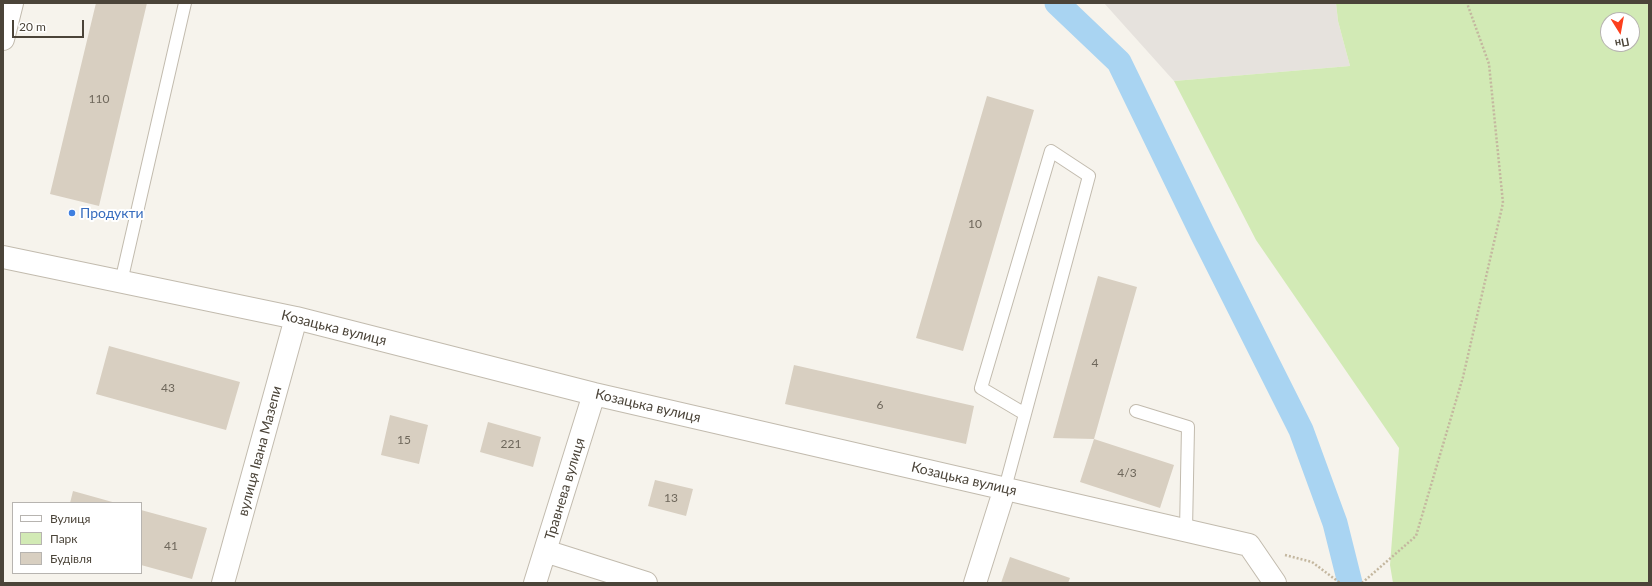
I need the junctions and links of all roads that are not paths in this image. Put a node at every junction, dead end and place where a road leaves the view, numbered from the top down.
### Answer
1 (12, 3) edge
2 (185, 3) edge
3 (3, 39) edge
4 (3, 257) edge
5 (121, 282) junction
6 (296, 318) junction
7 (594, 394) junction
8 (1136, 411) dead end
9 (1025, 414) junction
10 (1005, 488) junction
11 (1186, 530) junction
12 (545, 551) junction
13 (223, 583) edge
14 (535, 583) edge
15 (646, 583) edge
16 (975, 583) edge
17 (1275, 583) edge

1 - 3 street
2 - 5 lane
4 - 5 street, Козацька вулиця
5 - 6 street, Козацька вулиця
6 - 7 street, Козацька вулиця
6 - 13 street, вулиця Івана Мазепи
7 - 10 street, Козацька вулиця
7 - 12 street, Травнева вулиця
8 - 11 lane
9 - 9 lane
9 - 10 lane
10 - 11 street, Козацька вулиця
10 - 16 street
11 - 17 street, Козацька вулиця
12 - 14 street, Травнева вулиця
12 - 15 street

